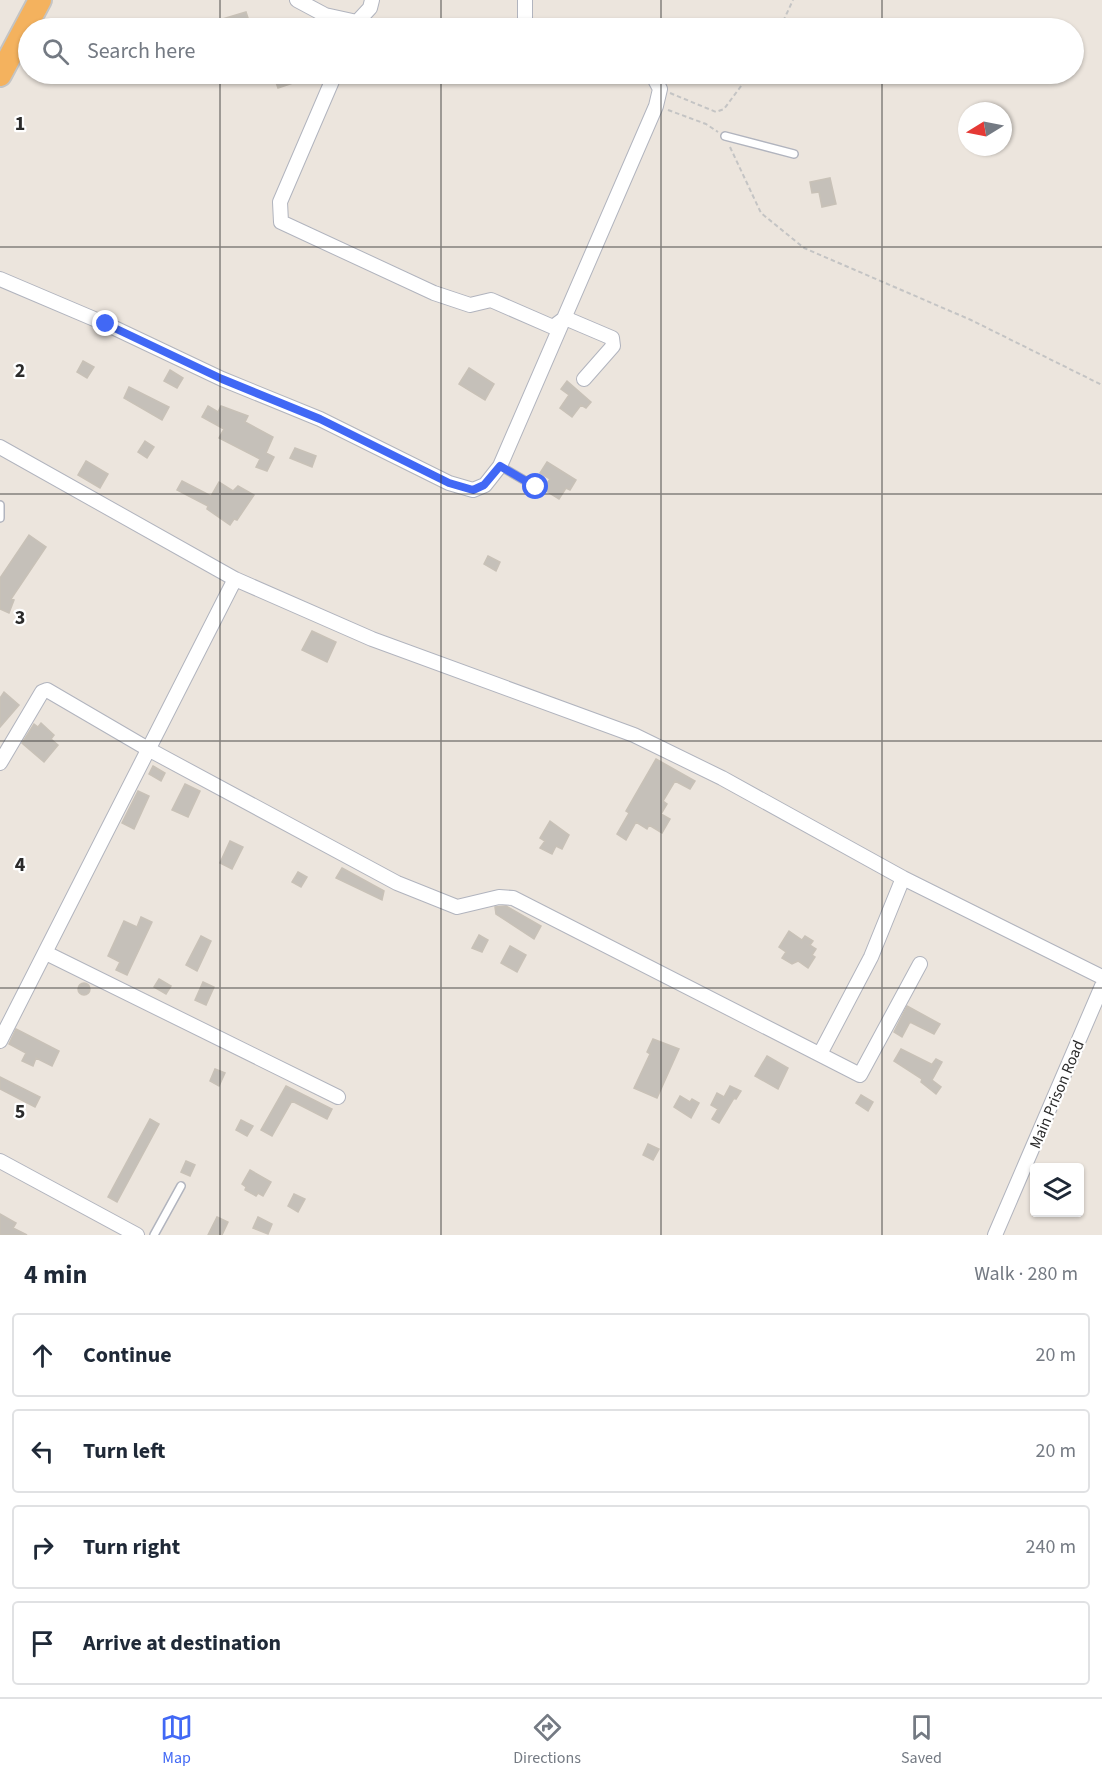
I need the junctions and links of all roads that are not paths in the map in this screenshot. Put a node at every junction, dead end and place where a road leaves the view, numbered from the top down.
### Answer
1 (40, 0) edge
2 (297, 0) edge
3 (372, 0) edge
4 (525, 0) edge
5 (30, 18) edge
6 (334, 18) edge
7 (362, 18) edge
8 (525, 18) edge
9 (18, 41) edge
10 (0, 75) edge
11 (331, 84) edge
12 (657, 84) edge
13 (724, 136) road end
14 (794, 154) dead end
15 (0, 279) edge
16 (565, 318) junction
17 (585, 379) dead end
18 (0, 447) edge
19 (500, 466) junction
20 (536, 487) dead end
21 (0, 505) edge
22 (0, 518) edge
23 (235, 579) junction
24 (148, 749) junction
25 (0, 763) edge
26 (903, 879) junction
27 (46, 953) junction
28 (920, 964) dead end
29 (1102, 977) edge
30 (1102, 986) edge
31 (0, 1041) edge
32 (820, 1054) junction
33 (338, 1097) dead end
34 (0, 1161) edge
35 (181, 1186) dead end
36 (137, 1235) edge
37 (153, 1235) edge
38 (995, 1235) edge

1 - 5 highway
2 - 6 street
3 - 7 street
4 - 8 street
9 - 10 highway
11 - 16 street
12 - 16 street
13 - 14 lane
15 - 19 street
16 - 17 street
16 - 19 street
18 - 23 street
19 - 20 lane
21 - 22 lane
23 - 24 street
23 - 26 street
24 - 25 street
24 - 27 street
24 - 32 street
26 - 29 street
26 - 32 street
27 - 31 street
27 - 33 street
28 - 32 street
30 - 38 street, Main Prison Road
34 - 36 street
35 - 37 lane

